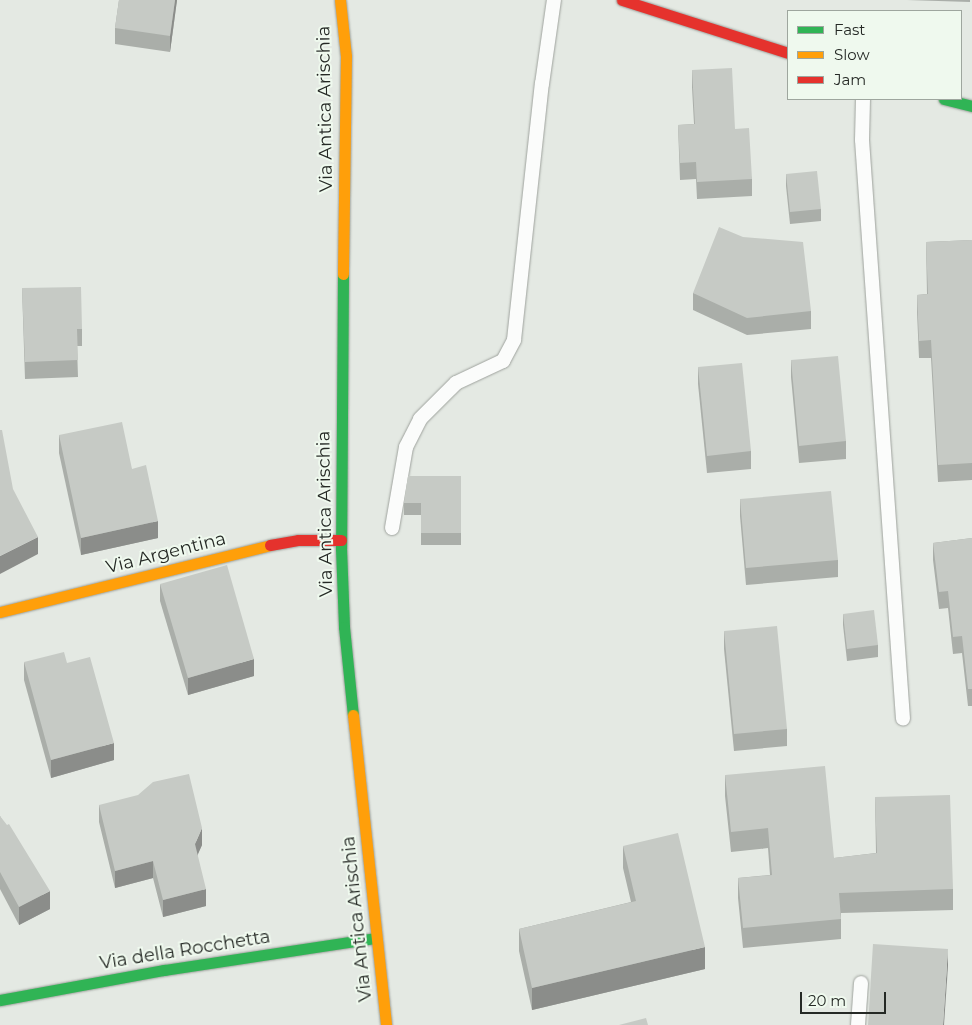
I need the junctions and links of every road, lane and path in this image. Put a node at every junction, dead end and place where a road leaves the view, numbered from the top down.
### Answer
1 (340, 0) edge
2 (554, 0) edge
3 (622, 0) edge
4 (353, 19) dead end
5 (787, 53) edge
6 (346, 56) junction
7 (863, 100) edge
8 (948, 100) edge
9 (972, 106) edge
10 (392, 528) dead end
11 (341, 540) junction
12 (0, 612) edge
13 (903, 719) dead end
14 (376, 938) junction
15 (861, 983) dead end
16 (0, 1000) edge
17 (386, 1025) edge
18 (858, 1025) edge

1 - 6 main road, Via Antica Arischia
2 - 10 lane
3 - 5 main road
4 - 6 main road
6 - 11 main road, Via Antica Arischia
7 - 13 lane
8 - 9 main road
11 - 12 main road, Via Argentina
11 - 14 main road, Via Antica Arischia
14 - 16 main road, Via della Rocchetta
14 - 17 main road, Via Antica Arischia
15 - 18 lane

